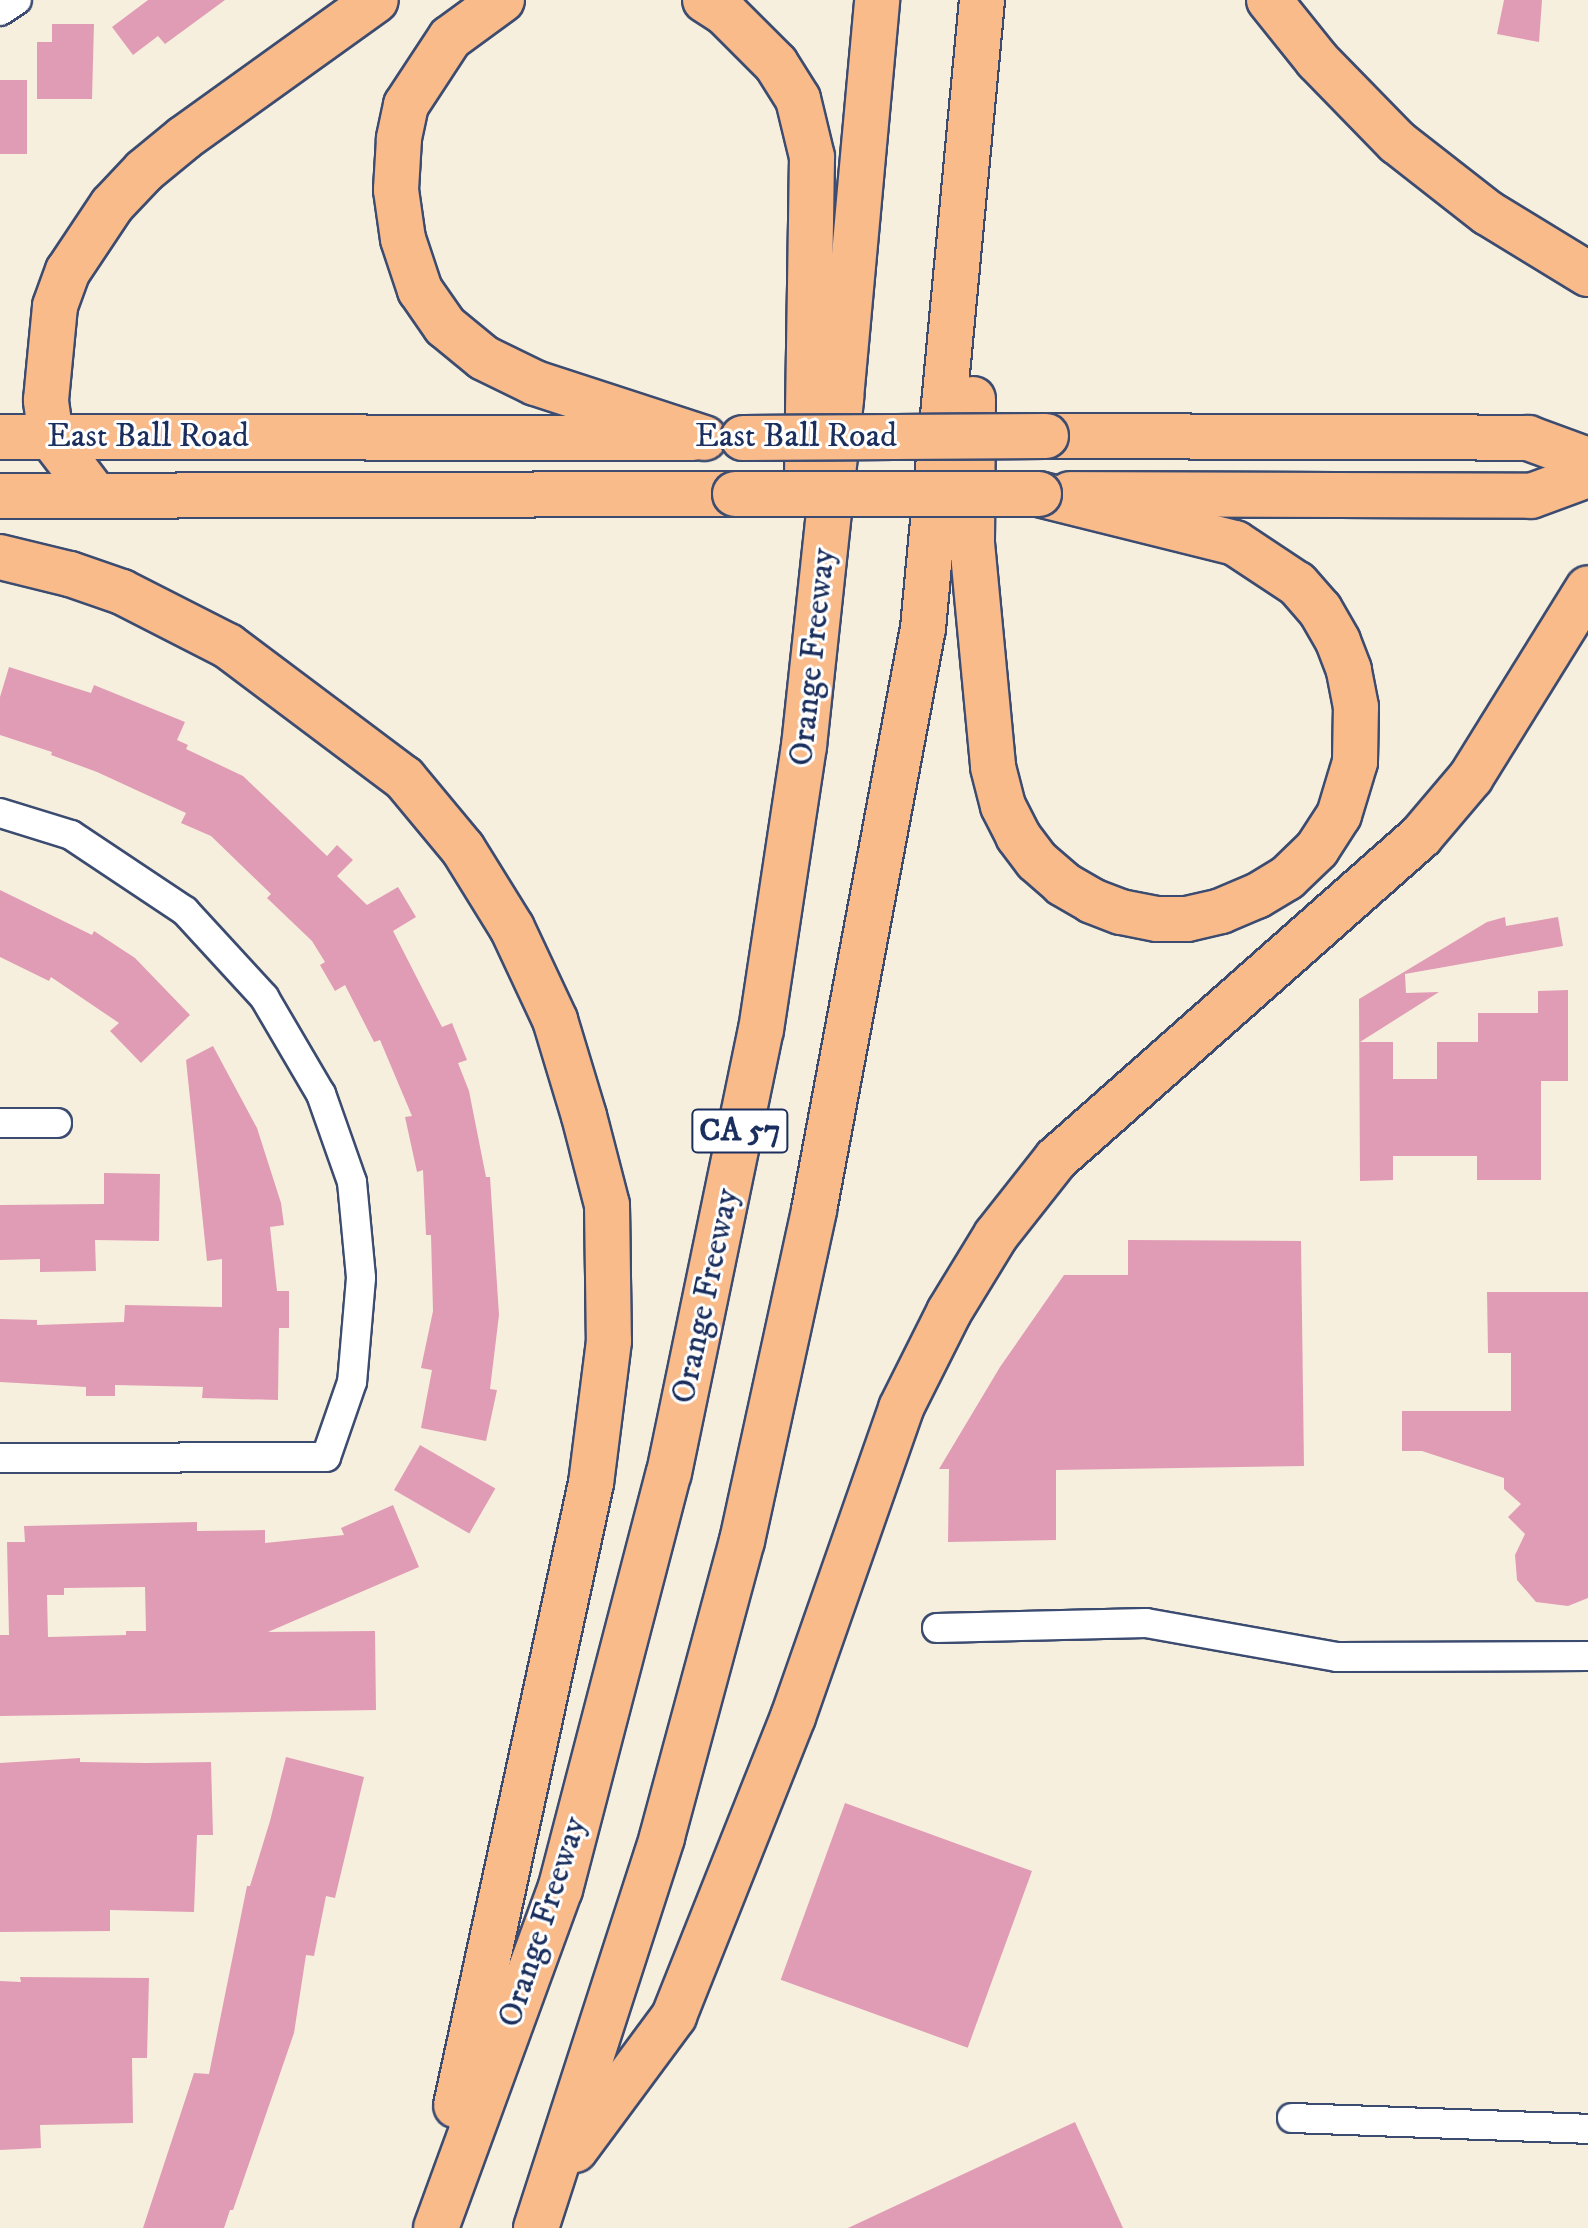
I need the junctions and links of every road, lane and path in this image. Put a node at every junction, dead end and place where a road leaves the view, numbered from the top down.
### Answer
1 (17, 0) edge
2 (376, 0) edge
3 (502, 0) edge
4 (705, 0) edge
5 (877, 0) edge
6 (983, 0) edge
7 (1269, 0) edge
8 (0, 11) edge
9 (1588, 274) edge
10 (0, 437) edge
11 (51, 437) junction
12 (723, 438) junction
13 (1588, 460) edge
14 (1588, 475) edge
15 (1039, 494) junction
16 (95, 495) junction
17 (0, 496) edge
18 (0, 557) edge
19 (1588, 588) edge
20 (804, 746) junction
21 (0, 813) edge
22 (0, 1123) edge
23 (57, 1123) dead end
24 (0, 1458) edge
25 (937, 1628) dead end
26 (1588, 1656) edge
27 (1292, 2118) dead end
28 (1588, 2129) edge
29 (552, 2181) junction
30 (433, 2228) edge
31 (536, 2228) edge

1 - 8 street
2 - 11 main road
3 - 12 main road
4 - 20 main road
5 - 20 main road, Orange Freeway / CA 57
6 - 15 main road
6 - 29 main road, CA 57
7 - 9 main road
10 - 11 main road, East Ball Road
11 - 12 main road, East Ball Road
11 - 16 main road
12 - 13 main road, East Ball Road, bridge
14 - 15 main road, East Ball Road
15 - 16 main road, East Ball Road, bridge
16 - 17 main road, East Ball Road
18 - 30 main road
19 - 29 main road
20 - 30 main road, Orange Freeway / CA 57
21 - 24 street
22 - 23 street
25 - 26 street
27 - 28 street
29 - 31 main road, CA 57

